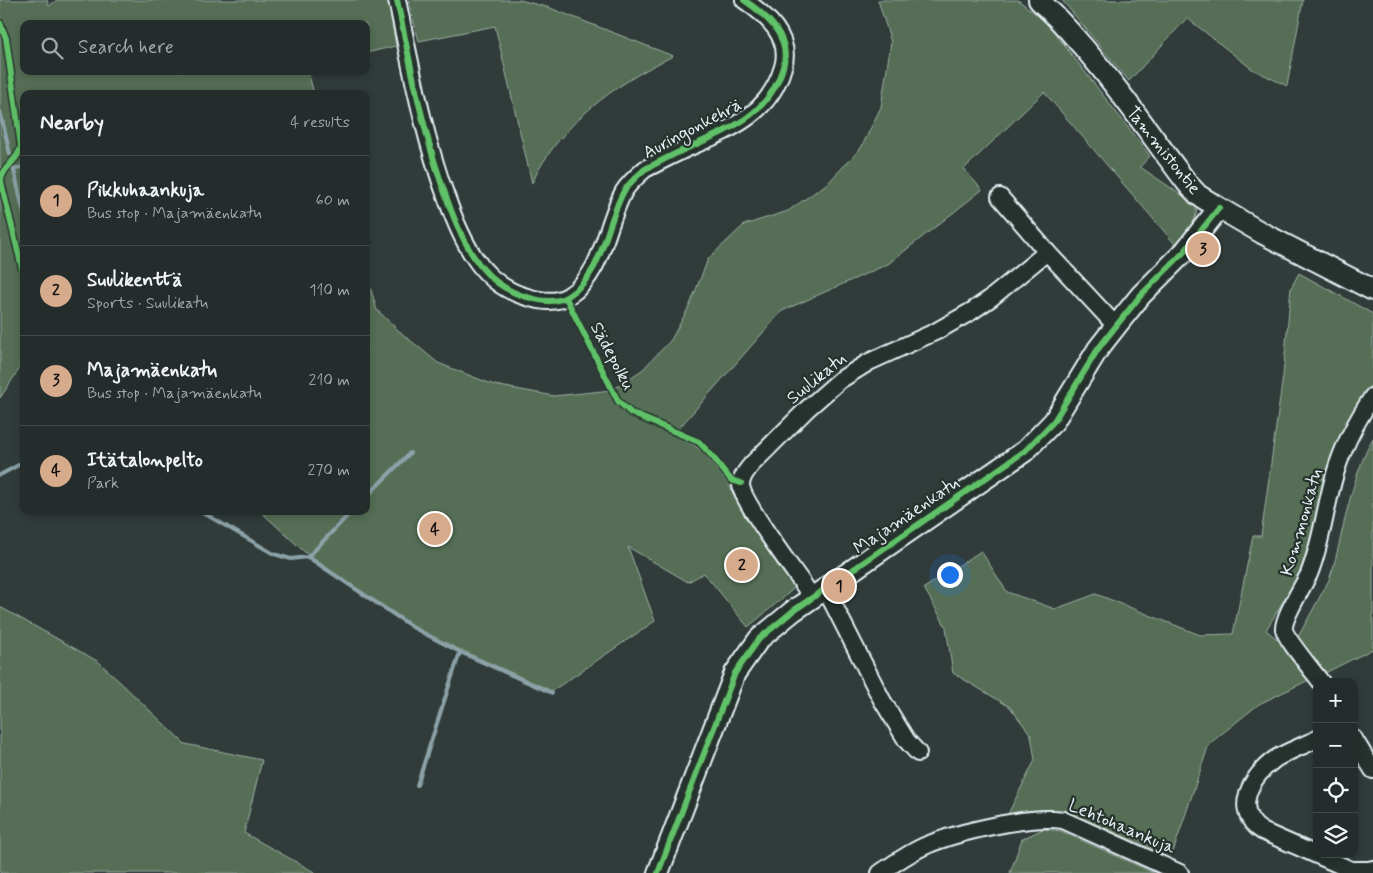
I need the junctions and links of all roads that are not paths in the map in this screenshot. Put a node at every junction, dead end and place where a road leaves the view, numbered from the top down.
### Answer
1 (397, 0) edge
2 (744, 0) edge
3 (1039, 0) edge
4 (1000, 197) dead end
5 (1219, 208) junction
6 (1047, 252) junction
7 (1373, 290) edge
8 (1116, 326) junction
9 (1373, 396) edge
10 (819, 592) junction
11 (1318, 678) edge
12 (1313, 741) edge
13 (1358, 746) edge
14 (918, 753) dead end
15 (1373, 770) edge
16 (1373, 869) edge
17 (659, 873) edge
18 (880, 873) edge
19 (1180, 873) edge

1 - 2 street, Auringonkehrä
3 - 5 street, Tammistontie
4 - 6 street
5 - 7 street, Tammistontie
5 - 8 street, Majamäenkatu
6 - 8 street
6 - 10 street, Suulikatu
8 - 10 street, Majamäenkatu
9 - 11 street, Kommonkatu
10 - 14 street, Suulikatu
10 - 17 street, Majamäenkatu
12 - 16 street
13 - 15 street
18 - 19 street, Lehtohaankuja

